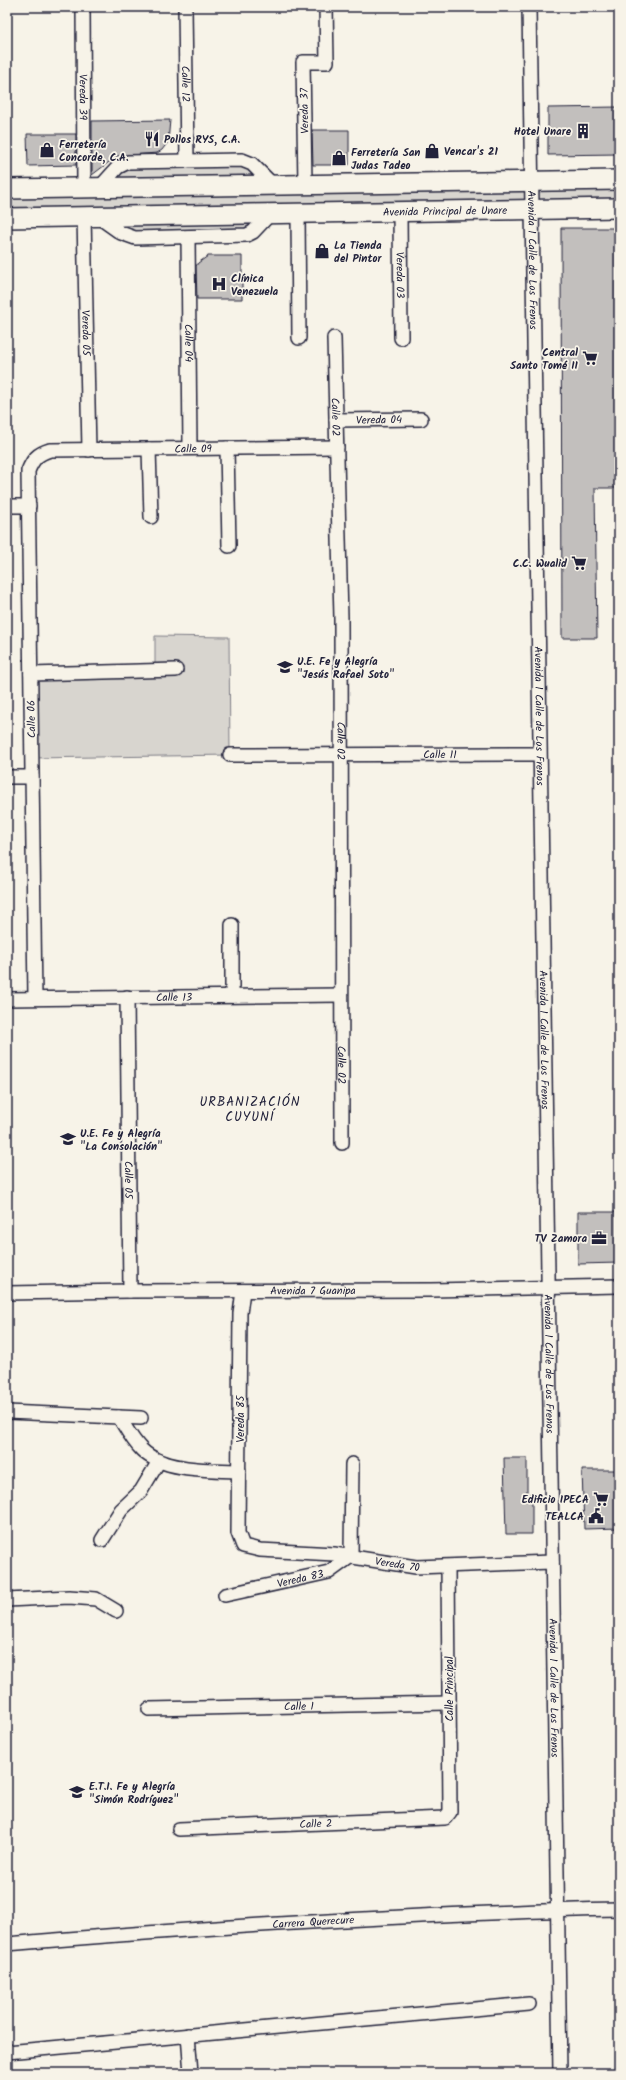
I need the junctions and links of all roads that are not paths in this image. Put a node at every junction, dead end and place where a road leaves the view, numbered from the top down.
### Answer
1 (83, 7) edge
2 (185, 7) edge
3 (326, 7) edge
4 (529, 7) edge
5 (187, 161) junction
6 (619, 180) edge
7 (531, 182) junction
8 (305, 184) junction
9 (273, 185) junction
10 (92, 187) junction
11 (7, 189) edge
12 (619, 208) edge
13 (531, 210) junction
14 (400, 212) junction
15 (271, 213) junction
16 (298, 213) junction
17 (90, 216) junction
18 (7, 218) edge
19 (188, 237) junction
20 (300, 338) dead end
21 (334, 338) dead end
22 (401, 338) dead end
23 (421, 419) dead end
24 (336, 420) junction
25 (337, 447) junction
26 (190, 448) junction
27 (227, 448) junction
28 (149, 449) junction
29 (50, 450) joint
30 (89, 450) junction
31 (7, 506) edge
32 (29, 506) junction
33 (151, 517) dead end
34 (229, 546) dead end
35 (176, 670) dead end
36 (31, 674) junction
37 (539, 754) junction
38 (230, 755) dead end
39 (341, 755) junction
40 (32, 777) junction
41 (7, 778) edge
42 (232, 925) dead end
43 (341, 995) junction
44 (232, 996) junction
45 (127, 997) junction
46 (7, 998) edge
47 (35, 998) junction
48 (342, 1143) dead end
49 (619, 1286) edge
50 (549, 1287) junction
51 (130, 1291) junction
52 (243, 1291) junction
53 (7, 1293) edge
54 (7, 1412) edge
55 (119, 1416) junction
56 (141, 1418) dead end
57 (159, 1461) junction
58 (352, 1464) dead end
59 (239, 1472) junction
60 (102, 1540) dead end
61 (243, 1546) joint
62 (351, 1556) junction
63 (552, 1562) junction
64 (448, 1567) junction
65 (226, 1595) dead end
66 (7, 1600) edge
67 (116, 1611) dead end
68 (449, 1703) junction
69 (149, 1709) dead end
70 (450, 1812) joint
71 (179, 1829) dead end
72 (619, 1909) edge
73 (556, 1911) junction
74 (7, 1944) edge
75 (529, 2004) dead end
76 (188, 2035) junction
77 (7, 2052) edge
78 (191, 2073) edge
79 (560, 2073) edge

1 - 10 street, Vereda 39
2 - 5 street, Calle 12
3 - 8 street, Vereda 37
4 - 7 street, Avenida 1 Calle de Los Frenos
5 - 9 street
5 - 10 street
6 - 7 street
7 - 8 street
7 - 13 street, Avenida 1 Calle de Los Frenos
8 - 9 street
9 - 10 street
10 - 11 street
12 - 13 street, Avenida Principal de Unare
13 - 14 street, Avenida Principal de Unare
13 - 37 street, Avenida 1 Calle de Los Frenos
14 - 16 street, Avenida Principal de Unare
14 - 22 street, Vereda 03
15 - 16 street, Avenida Principal de Unare
15 - 17 street, Avenida Principal de Unare
15 - 19 street
16 - 20 street
17 - 18 street, Avenida Principal de Unare
17 - 19 street
17 - 30 street, Vereda 05
19 - 26 street, Calle 04
21 - 24 street, Calle 02
23 - 24 street, Vereda 04
24 - 25 street, Calle 02
25 - 27 street, Calle 09
25 - 39 street, Calle 02
26 - 27 street, Calle 09
26 - 28 street, Calle 09
27 - 34 street
28 - 30 street, Calle 09
28 - 33 street
29 - 30 street, Calle 09
29 - 32 street, Calle 06
31 - 32 street
32 - 36 street, Calle 06
35 - 36 street
36 - 40 street, Calle 06
37 - 39 street, Calle 11
37 - 50 street, Avenida 1 Calle de Los Frenos
38 - 39 street, Calle 11
39 - 43 street, Calle 02
40 - 41 street
40 - 47 street, Calle 06
42 - 44 street
43 - 44 street, Calle 13
43 - 48 street, Calle 02
44 - 45 street, Calle 13
45 - 47 street, Calle 13
45 - 51 street, Calle 05
46 - 47 street, Calle 13
49 - 50 street, Avenida 7 Guanipa
50 - 52 street, Avenida 7 Guanipa
50 - 63 street, Avenida 1 Calle de Los Frenos
51 - 52 street, Avenida 7 Guanipa
51 - 53 street, Avenida 7 Guanipa
52 - 59 street, Vereda 85
54 - 55 street
55 - 56 street
55 - 57 street
57 - 59 street
57 - 60 street
58 - 62 street
59 - 61 street, Vereda 85
61 - 62 street, Vereda 70
62 - 64 street, Vereda 70
62 - 65 street, Vereda 83
63 - 64 street, Vereda 70
63 - 73 street, Avenida 1 Calle de Los Frenos
64 - 68 street, Calle Principal
66 - 67 street
68 - 69 street, Calle 1
68 - 70 street, Calle Principal
70 - 71 street, Calle 2
72 - 73 street, Carrera Querecure
73 - 74 street, Carrera Querecure
73 - 79 street, Avenida 1 Calle de Los Frenos
75 - 76 street
76 - 77 street
76 - 78 street

